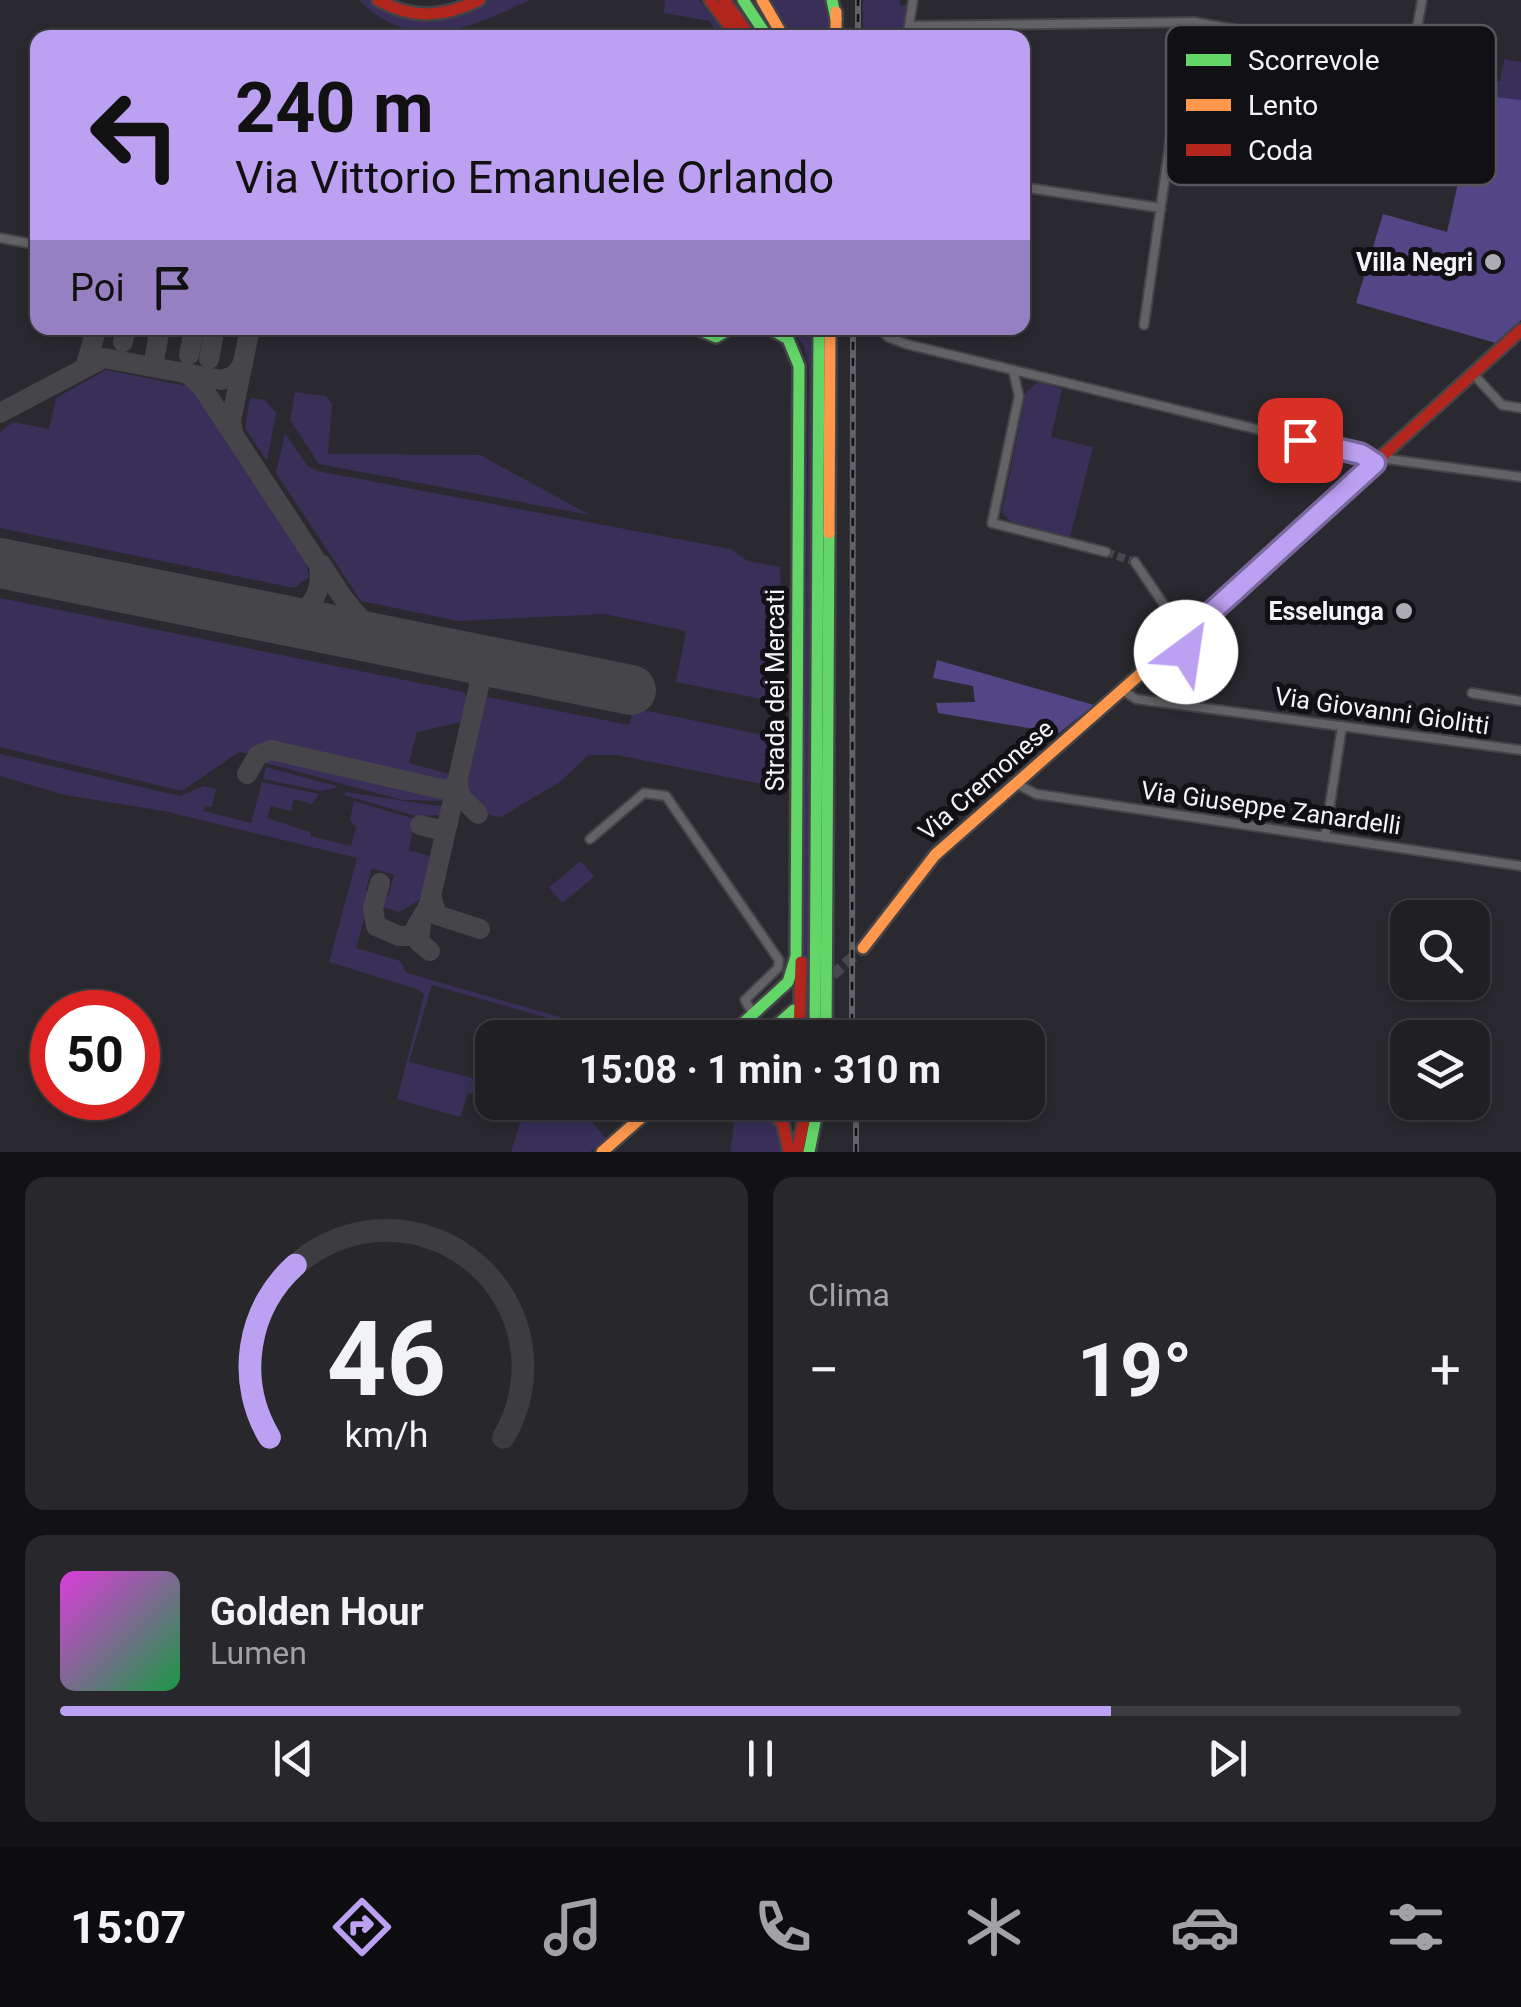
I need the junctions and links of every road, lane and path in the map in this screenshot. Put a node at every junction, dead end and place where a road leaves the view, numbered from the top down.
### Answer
1 (378, 0) edge
2 (479, 0) edge
3 (710, 0) edge
4 (724, 0) edge
5 (743, 0) edge
6 (762, 0) edge
7 (834, 0) edge
8 (913, 0) edge
9 (1422, 0) edge
10 (1187, 22) junction
11 (1187, 25) edge
12 (1204, 25) edge
13 (1418, 25) edge
14 (909, 26) junction
15 (732, 30) edge
16 (745, 30) edge
17 (763, 30) edge
18 (779, 30) edge
19 (836, 30) edge
20 (908, 30) edge
21 (1166, 178) edge
22 (1030, 188) edge
23 (1162, 208) junction
24 (0, 238) edge
25 (30, 244) edge
26 (1144, 324) dead end
27 (1520, 333) edge
28 (779, 335) edge
29 (789, 335) edge
30 (819, 335) edge
31 (832, 335) edge
32 (891, 335) edge
33 (1009, 369) junction
34 (1474, 375) junction
35 (1044, 377) junction
36 (1019, 397) junction
37 (1521, 408) edge
38 (1378, 461) junction
39 (1521, 477) edge
40 (1093, 534) dead end
41 (1090, 548) junction
42 (1106, 552) tunnel mouth
43 (1136, 562) tunnel mouth
44 (1156, 595) junction
45 (1145, 603) dead end
46 (1170, 615) junction
47 (1207, 616) junction
48 (1187, 620) junction
49 (1171, 632) junction
50 (1202, 635) junction
51 (1186, 652) junction
52 (1155, 660) junction
53 (1122, 690) junction
54 (1472, 693) dead end
55 (1521, 700) edge
56 (1342, 726) junction
57 (1521, 750) edge
58 (1018, 784) junction
59 (1325, 837) junction
60 (590, 839) dead end
61 (1521, 866) edge
62 (864, 948) tunnel mouth
63 (797, 1006) junction
64 (753, 1014) junction
65 (746, 1020) edge
66 (748, 1020) edge
67 (782, 1020) edge
68 (798, 1020) edge
69 (815, 1020) edge
70 (826, 1020) edge
71 (638, 1120) edge
72 (780, 1120) edge
73 (804, 1120) edge
74 (816, 1120) edge
75 (602, 1152) edge
76 (788, 1152) edge
77 (797, 1152) edge
78 (811, 1152) edge

1 - 2 main road
3 - 15 main road
4 - 16 main road
5 - 17 main road
6 - 18 main road
7 - 19 main road
8 - 14 street
9 - 13 street
10 - 11 street
10 - 12 street
10 - 14 street
14 - 20 street
21 - 23 street
22 - 23 street
23 - 26 street
24 - 25 street
27 - 34 main road
28 - 64 main road, Strada dei Mercati
29 - 63 main road, Strada dei Mercati
30 - 69 main road
31 - 70 main road
32 - 33 street
33 - 35 street
33 - 36 street
34 - 37 street
34 - 38 main road
35 - 36 street
35 - 38 street
36 - 41 street
38 - 39 street
38 - 47 main road
40 - 41 street
41 - 42 street
43 - 44 street
44 - 45 street
44 - 46 street
46 - 48 street
46 - 49 street
47 - 48 main road
47 - 50 main road
48 - 49 main road
48 - 50 main road
49 - 51 main road
49 - 52 main road
50 - 51 main road
51 - 52 main road
52 - 53 main road, Via Cremonese
53 - 56 street, Via Giovanni Giolitti
53 - 58 main road, Via Cremonese
54 - 55 street
56 - 57 street, Via Giovanni Giolitti
56 - 59 street
58 - 59 street, Via Giuseppe Zanardelli
58 - 62 main road, Via Cremonese
59 - 61 street, Via Giuseppe Zanardelli
60 - 64 street
63 - 66 main road
63 - 67 main road
63 - 68 main road, Strada dei Mercati
64 - 65 main road, Strada dei Mercati
71 - 75 main road
72 - 76 main road
73 - 77 main road
74 - 78 main road

